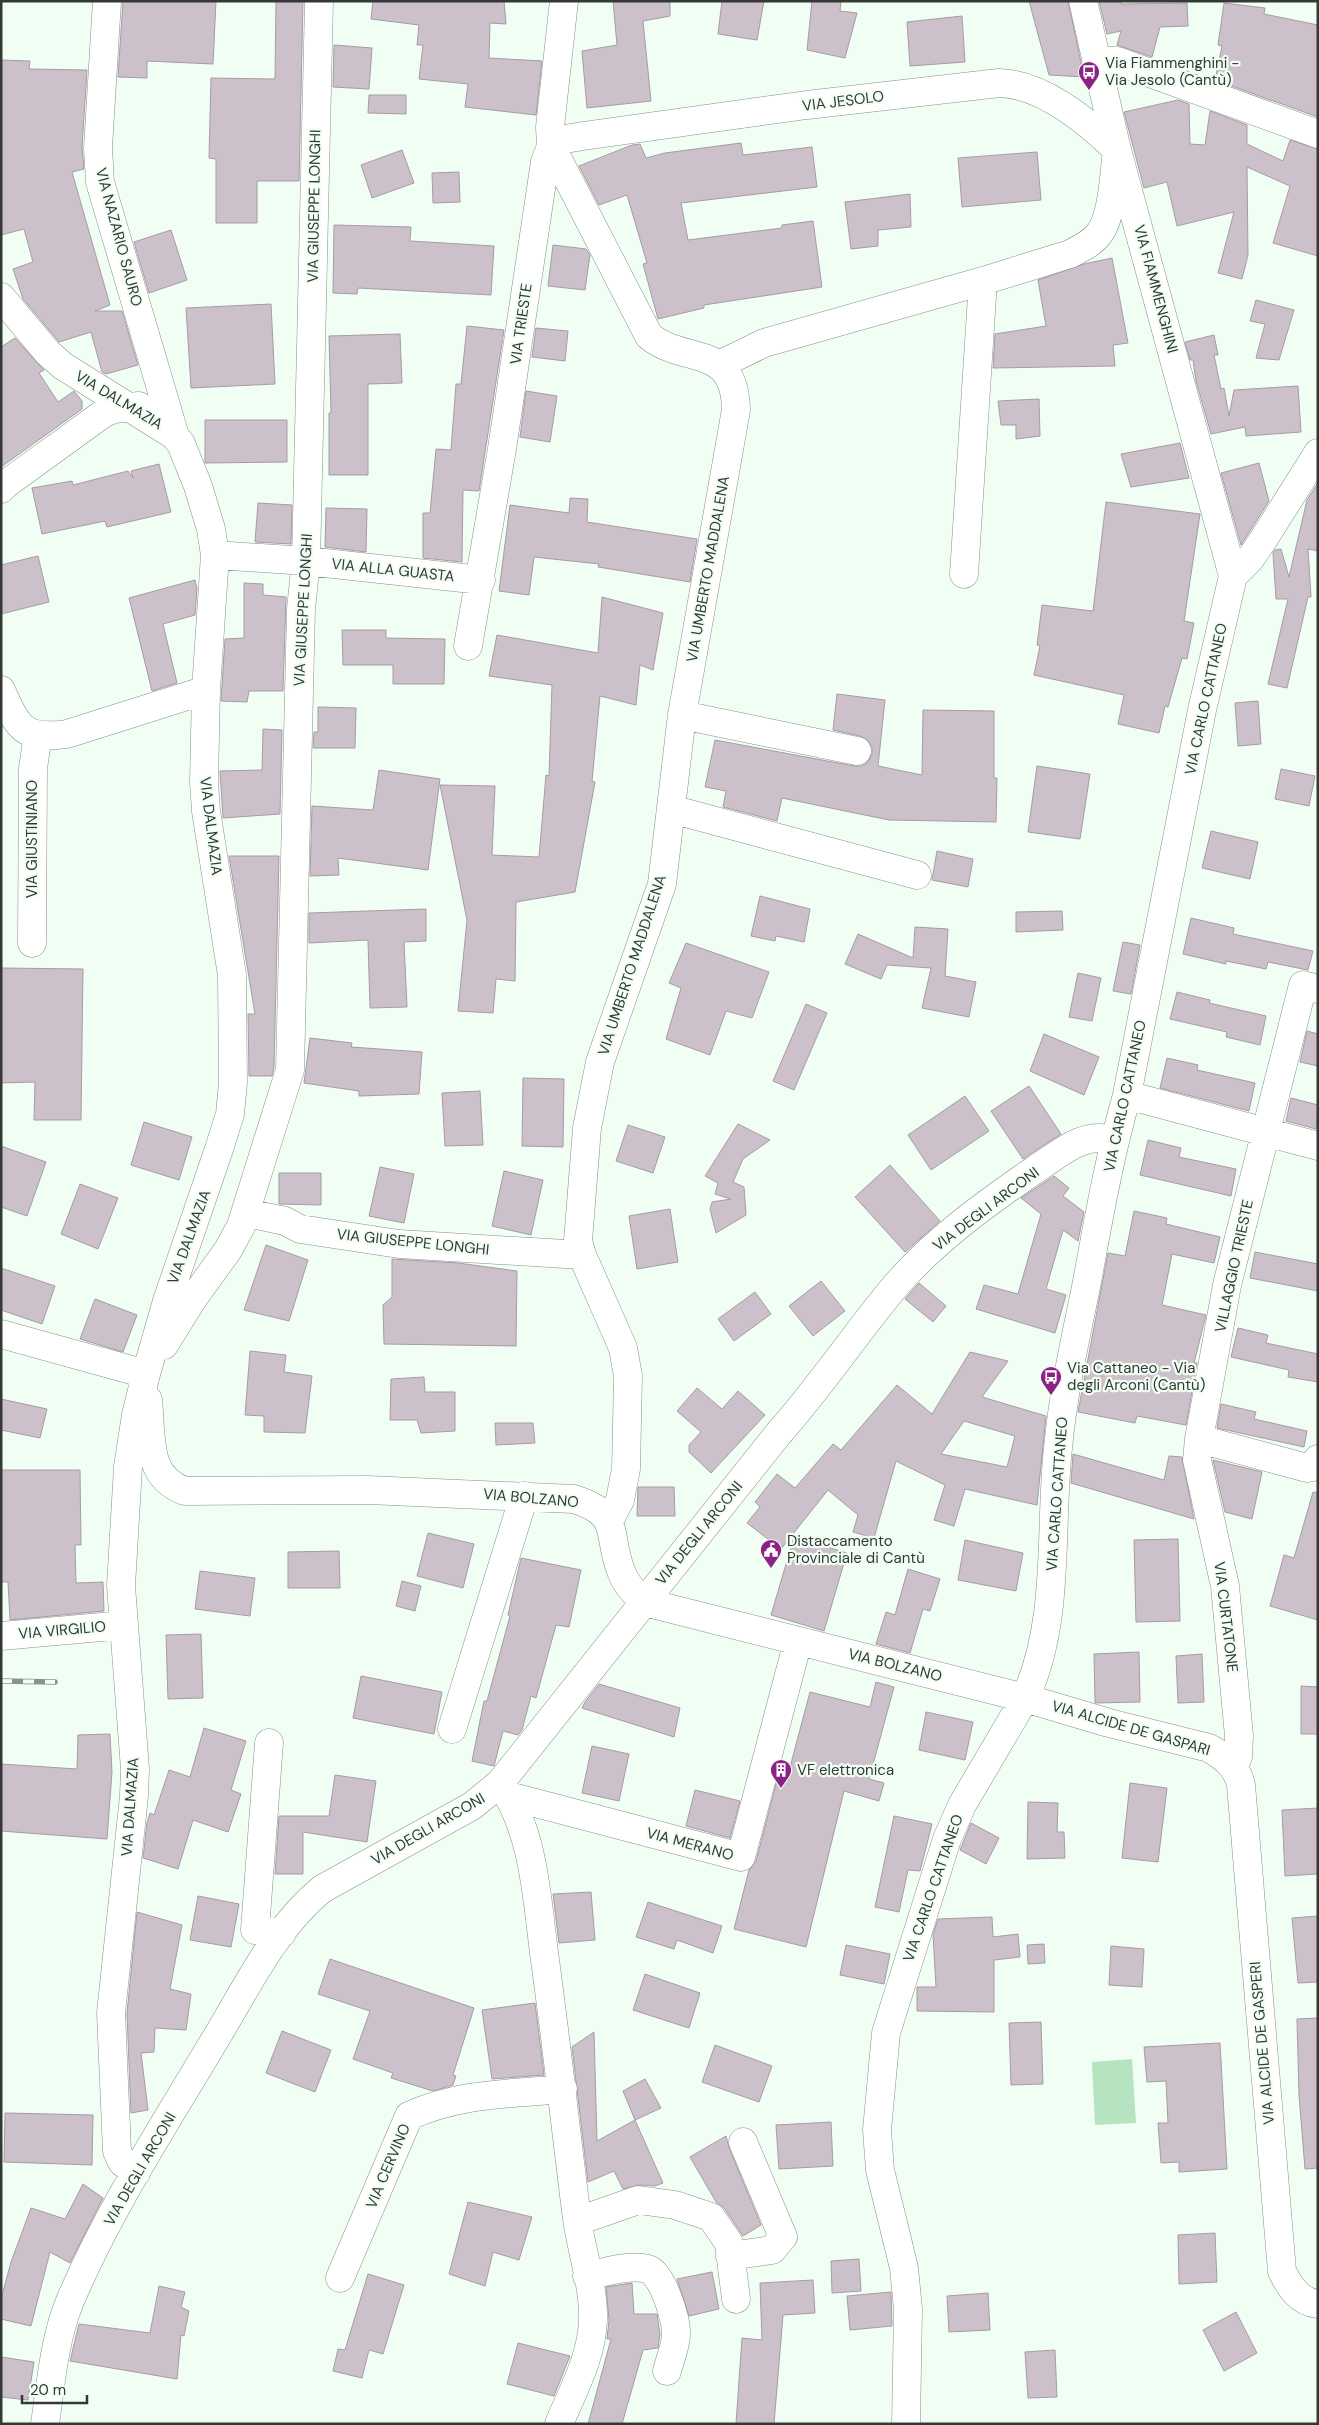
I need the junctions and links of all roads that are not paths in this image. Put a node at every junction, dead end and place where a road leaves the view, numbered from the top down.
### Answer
1 (106, 1) edge
2 (319, 1) edge
3 (564, 1) edge
4 (1083, 1) edge
5 (1096, 65) junction
6 (1318, 134) edge
7 (551, 146) junction
8 (1117, 150) junction
9 (983, 281) junction
10 (1, 297) edge
11 (722, 369) junction
12 (159, 381) junction
13 (129, 408) junction
14 (175, 436) junction
15 (1318, 453) edge
16 (1, 489) edge
17 (215, 555) junction
18 (306, 560) junction
19 (964, 574) dead end
20 (1232, 576) junction
21 (481, 580) junction
22 (468, 646) dead end
23 (1, 690) edge
24 (206, 690) junction
25 (682, 715) junction
26 (8, 727) edge
27 (38, 735) junction
28 (857, 751) dead end
29 (671, 809) junction
30 (917, 874) dead end
31 (32, 943) dead end
32 (1318, 989) edge
33 (1127, 1094) junction
34 (1265, 1130) junction
35 (1114, 1140) junction
36 (1318, 1146) edge
37 (247, 1213) junction
38 (582, 1256) junction
39 (1, 1334) edge
40 (146, 1374) junction
41 (1199, 1439) junction
42 (1318, 1459) edge
43 (524, 1496) junction
44 (609, 1520) junction
45 (644, 1602) junction
46 (124, 1625) junction
47 (1, 1636) edge
48 (798, 1641) junction
49 (1025, 1698) junction
50 (452, 1729) dead end
51 (269, 1743) dead end
52 (1232, 1766) junction
53 (505, 1789) junction
54 (282, 1933) junction
55 (563, 2089) junction
56 (743, 2142) dead end
57 (136, 2173) junction
58 (578, 2221) junction
59 (730, 2256) junction
60 (587, 2276) junction
61 (340, 2278) dead end
62 (736, 2299) dead end
63 (1318, 2304) edge
64 (668, 2371) dead end
65 (45, 2424) edge
66 (559, 2424) edge
67 (906, 2424) edge

1 - 12 street, VIA NAZARIO SAURO
2 - 18 street, VIA GIUSEPPE LONGHI
3 - 7 street, VIA TRIESTE
4 - 5 street, VIA FIAMMENGHINI
5 - 6 street
5 - 8 street, VIA FIAMMENGHINI
7 - 8 street, VIA JESOLO
7 - 11 street
7 - 21 street, VIA TRIESTE
8 - 9 street
8 - 20 street, VIA FIAMMENGHINI
9 - 11 street
9 - 19 street
10 - 13 street, VIA DALMAZIA
11 - 25 street, VIA UMBERTO MADDALENA
12 - 13 street
12 - 14 street, VIA NAZARIO SAURO
13 - 14 street, VIA DALMAZIA
13 - 16 street
14 - 17 street, VIA DALMAZIA
15 - 20 street
17 - 18 street, VIA ALLA GUASTA
17 - 24 street, VIA DALMAZIA
18 - 21 street, VIA ALLA GUASTA
18 - 37 street, VIA GIUSEPPE LONGHI
20 - 33 street, VIA CARLO CATTANEO
21 - 22 street, VIA TRIESTE
23 - 26 street
24 - 27 street
24 - 40 street, VIA DALMAZIA
25 - 28 street
25 - 29 street, VIA UMBERTO MADDALENA
26 - 27 street
27 - 31 street, VIA GIUSTINIANO
29 - 30 street
29 - 38 street, VIA UMBERTO MADDALENA
32 - 34 street, VILLAGGIO TRIESTE
33 - 34 street
33 - 35 street, VIA CARLO CATTANEO
34 - 36 street
34 - 41 street, VILLAGGIO TRIESTE
35 - 45 street, VIA DEGLI ARCONI
35 - 49 street, VIA CARLO CATTANEO
37 - 38 street, VIA GIUSEPPE LONGHI
37 - 40 street, VIA GIUSEPPE LONGHI
38 - 44 street, VIA UMBERTO MADDALENA
39 - 40 street
40 - 43 street, VIA BOLZANO
40 - 46 street, VIA DALMAZIA
41 - 42 street
41 - 52 street, VIA CURTATONE
43 - 44 street, VIA BOLZANO
43 - 50 street
44 - 45 street
45 - 48 street, VIA BOLZANO
45 - 53 street, VIA DEGLI ARCONI
46 - 47 street, VIA VIRGILIO
46 - 57 street, VIA DALMAZIA
48 - 49 street, VIA BOLZANO
48 - 53 street, VIA MERANO
49 - 52 street, VIA ALCIDE DE GASPARI
49 - 67 street, VIA CARLO CATTANEO
51 - 54 street
52 - 63 street, VIA ALCIDE DE GASPERI
53 - 54 street, VIA DEGLI ARCONI
53 - 55 street
54 - 57 street, VIA DEGLI ARCONI
55 - 58 street
55 - 61 street, VIA CERVINO
56 - 59 street
57 - 65 street, VIA DEGLI ARCONI
58 - 59 street
58 - 60 street
59 - 62 street
60 - 64 street
60 - 66 street

